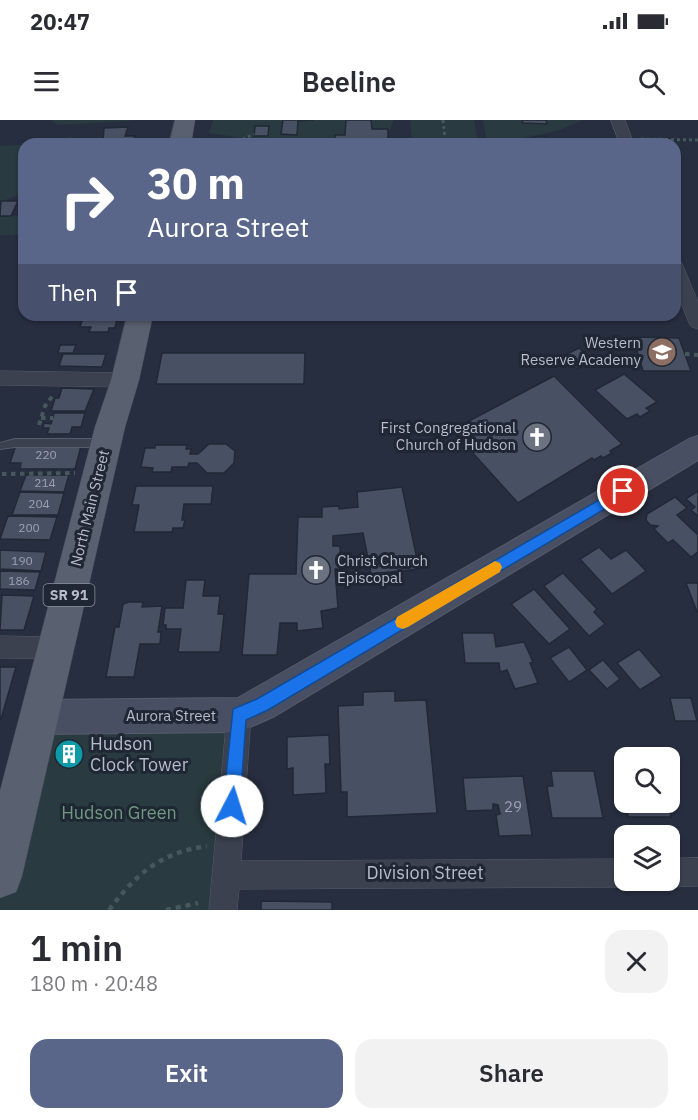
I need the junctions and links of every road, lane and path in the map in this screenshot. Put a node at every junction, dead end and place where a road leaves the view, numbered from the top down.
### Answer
1 (185, 120) edge
2 (443, 120) edge
3 (618, 120) edge
4 (254, 134) dead end
5 (181, 138) edge
6 (246, 138) edge
7 (445, 138) dead end
8 (625, 138) edge
9 (681, 140) edge
10 (698, 140) edge
11 (681, 281) edge
12 (139, 321) edge
13 (698, 323) edge
14 (685, 354) dead end
15 (698, 355) edge
16 (0, 378) edge
17 (125, 380) junction
18 (56, 387) dead end
19 (45, 406) junction
20 (53, 407) dead end
21 (41, 418) junction
22 (53, 418) dead end
23 (39, 425) dead end
24 (106, 443) junction
25 (2, 446) dead end
26 (698, 447) edge
27 (77, 472) dead end
28 (2, 474) dead end
29 (0, 647) edge
30 (56, 648) junction
31 (239, 715) junction
32 (39, 717) junction
33 (210, 845) dead end
34 (698, 872) edge
35 (614, 873) edge
36 (680, 873) edge
37 (226, 875) junction
38 (0, 876) edge
39 (211, 906) edge
40 (109, 910) edge
41 (166, 910) edge

1 - 5 main road
2 - 7 path
3 - 8 street
4 - 6 path
9 - 10 path
11 - 13 street
12 - 17 main road, North Main Street / SR 91
14 - 15 path
16 - 17 street
17 - 24 main road, North Main Street / SR 91
18 - 19 path
19 - 20 path
19 - 21 path
21 - 22 path
21 - 23 path
24 - 25 lane
24 - 30 main road, North Main Street / SR 91
26 - 31 street, Aurora Street
27 - 28 path
29 - 30 street
30 - 32 main road, North Main Street / SR 91
31 - 32 street, Aurora Street
31 - 37 street
32 - 38 main road, North Main Street / SR 91
33 - 40 path
34 - 36 street
35 - 37 street, Division Street
37 - 39 street
39 - 41 path

